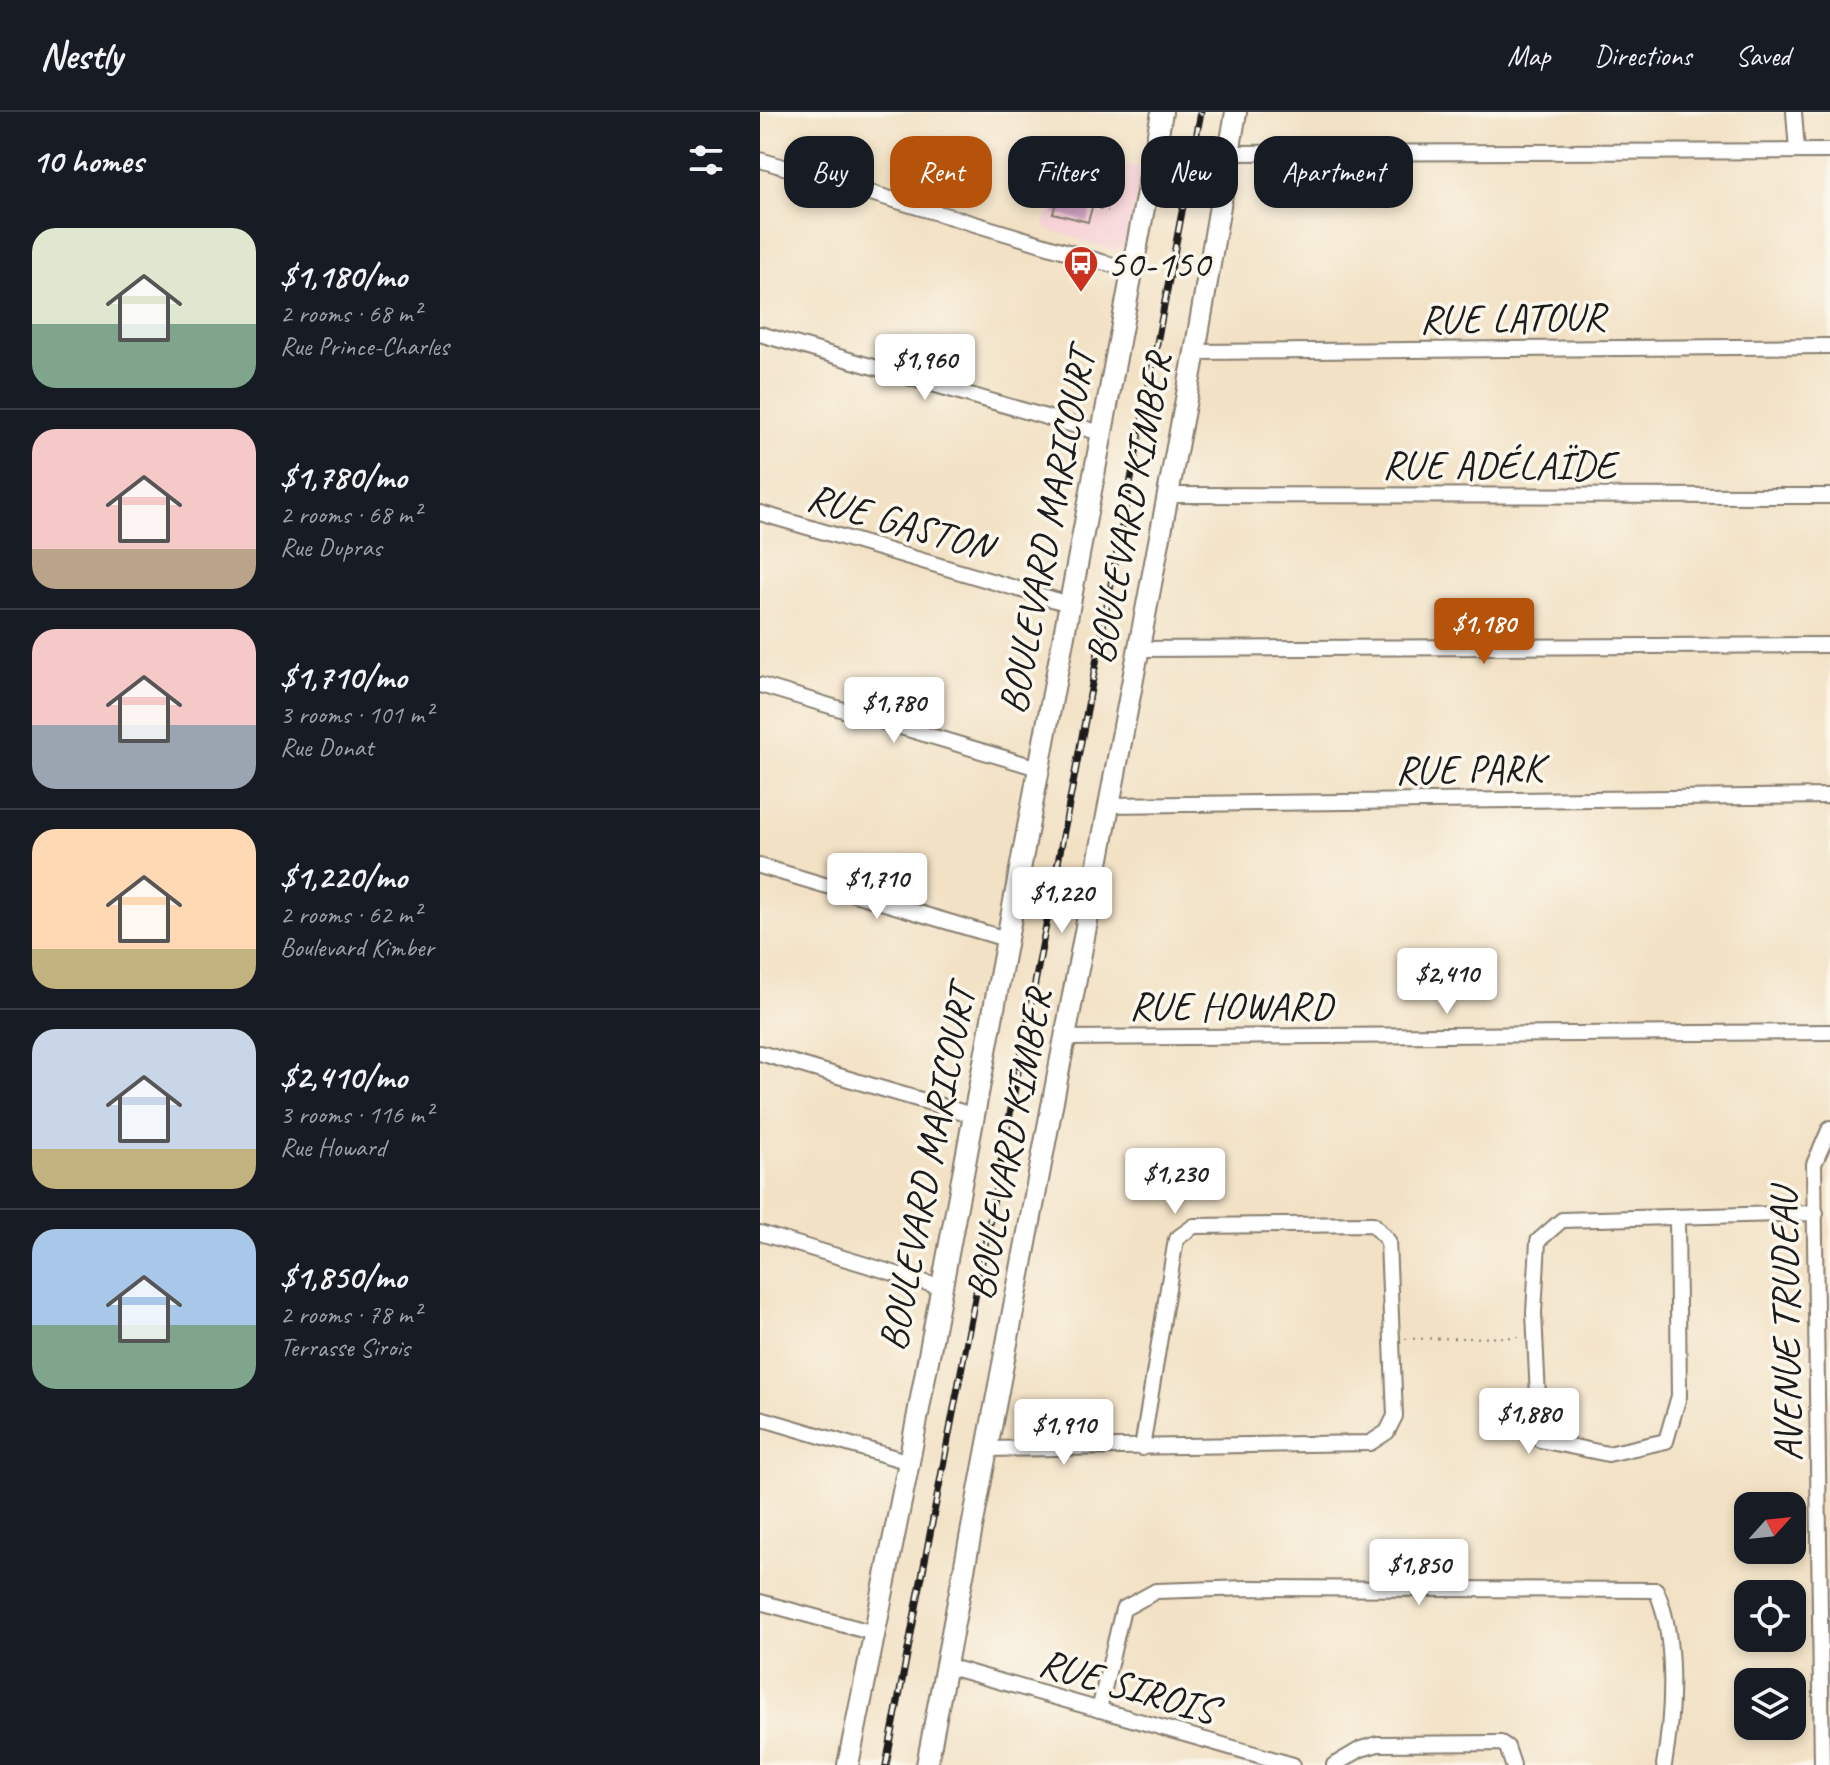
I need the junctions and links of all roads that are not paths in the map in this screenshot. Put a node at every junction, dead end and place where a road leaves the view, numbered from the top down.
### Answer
1 (1162, 112) edge
2 (1236, 112) edge
3 (1794, 112) edge
4 (1231, 136) edge
5 (1797, 151) junction
6 (1830, 151) edge
7 (1238, 153) edge
8 (760, 160) edge
9 (1219, 208) edge
10 (1132, 271) junction
11 (760, 334) edge
12 (1830, 346) edge
13 (1195, 352) junction
14 (1101, 433) junction
15 (1168, 495) junction
16 (1830, 496) edge
17 (760, 513) edge
18 (1069, 604) junction
19 (1830, 645) edge
20 (1138, 649) junction
21 (760, 685) edge
22 (1038, 768) junction
23 (1830, 796) edge
24 (1109, 805) junction
25 (760, 866) edge
26 (1006, 939) junction
27 (1830, 1032) edge
28 (1065, 1038) junction
29 (760, 1053) edge
30 (972, 1115) junction
31 (1830, 1128) edge
32 (1816, 1213) junction
33 (1677, 1220) junction
34 (760, 1233) edge
35 (940, 1287) junction
36 (760, 1418) edge
37 (1825, 1437) edge
38 (1142, 1448) junction
39 (987, 1449) junction
40 (909, 1462) junction
41 (1825, 1584) edge
42 (760, 1602) edge
43 (874, 1633) junction
44 (946, 1666) junction
45 (1099, 1710) junction
46 (1826, 1738) edge
47 (1285, 1764) edge
48 (848, 1765) edge
49 (927, 1765) edge
50 (1334, 1765) edge
51 (1513, 1765) edge
52 (1664, 1765) edge
53 (1822, 1765) edge

1 - 10 street, BOULEVARD MARICOURT
2 - 4 street, BOULEVARD KIMBER
3 - 5 street
5 - 6 street
5 - 7 street
8 - 10 street
9 - 13 street, BOULEVARD KIMBER
10 - 14 street, BOULEVARD MARICOURT
11 - 14 street
12 - 13 street, RUE LATOUR
13 - 15 street, BOULEVARD KIMBER
14 - 18 street, BOULEVARD MARICOURT
15 - 16 street, RUE ADÉLAÏDE
15 - 20 street, BOULEVARD KIMBER
17 - 18 street, RUE GASTON
18 - 22 street, BOULEVARD MARICOURT
19 - 20 street
20 - 24 street, BOULEVARD KIMBER
21 - 22 street
22 - 26 street, BOULEVARD MARICOURT
23 - 24 street, RUE PARK
24 - 28 street, BOULEVARD KIMBER
25 - 26 street
26 - 30 street, BOULEVARD MARICOURT
27 - 28 street, RUE HOWARD
28 - 39 street, BOULEVARD KIMBER
29 - 30 street
30 - 35 street, BOULEVARD MARICOURT
31 - 32 street, AVENUE TRUDEAU
32 - 33 street
32 - 37 street, AVENUE TRUDEAU
33 - 33 street
34 - 35 street
35 - 40 street, BOULEVARD MARICOURT
36 - 40 street
37 - 41 street, AVENUE TRUDEAU
38 - 38 street
38 - 39 street
39 - 44 street, BOULEVARD KIMBER
40 - 43 street, BOULEVARD MARICOURT
41 - 46 street, AVENUE TRUDEAU
42 - 43 street
43 - 48 street, BOULEVARD MARICOURT
44 - 45 street, RUE SIROIS
44 - 49 street, BOULEVARD KIMBER
45 - 47 street, RUE SIROIS
45 - 52 street
46 - 53 street, AVENUE TRUDEAU
50 - 51 street

